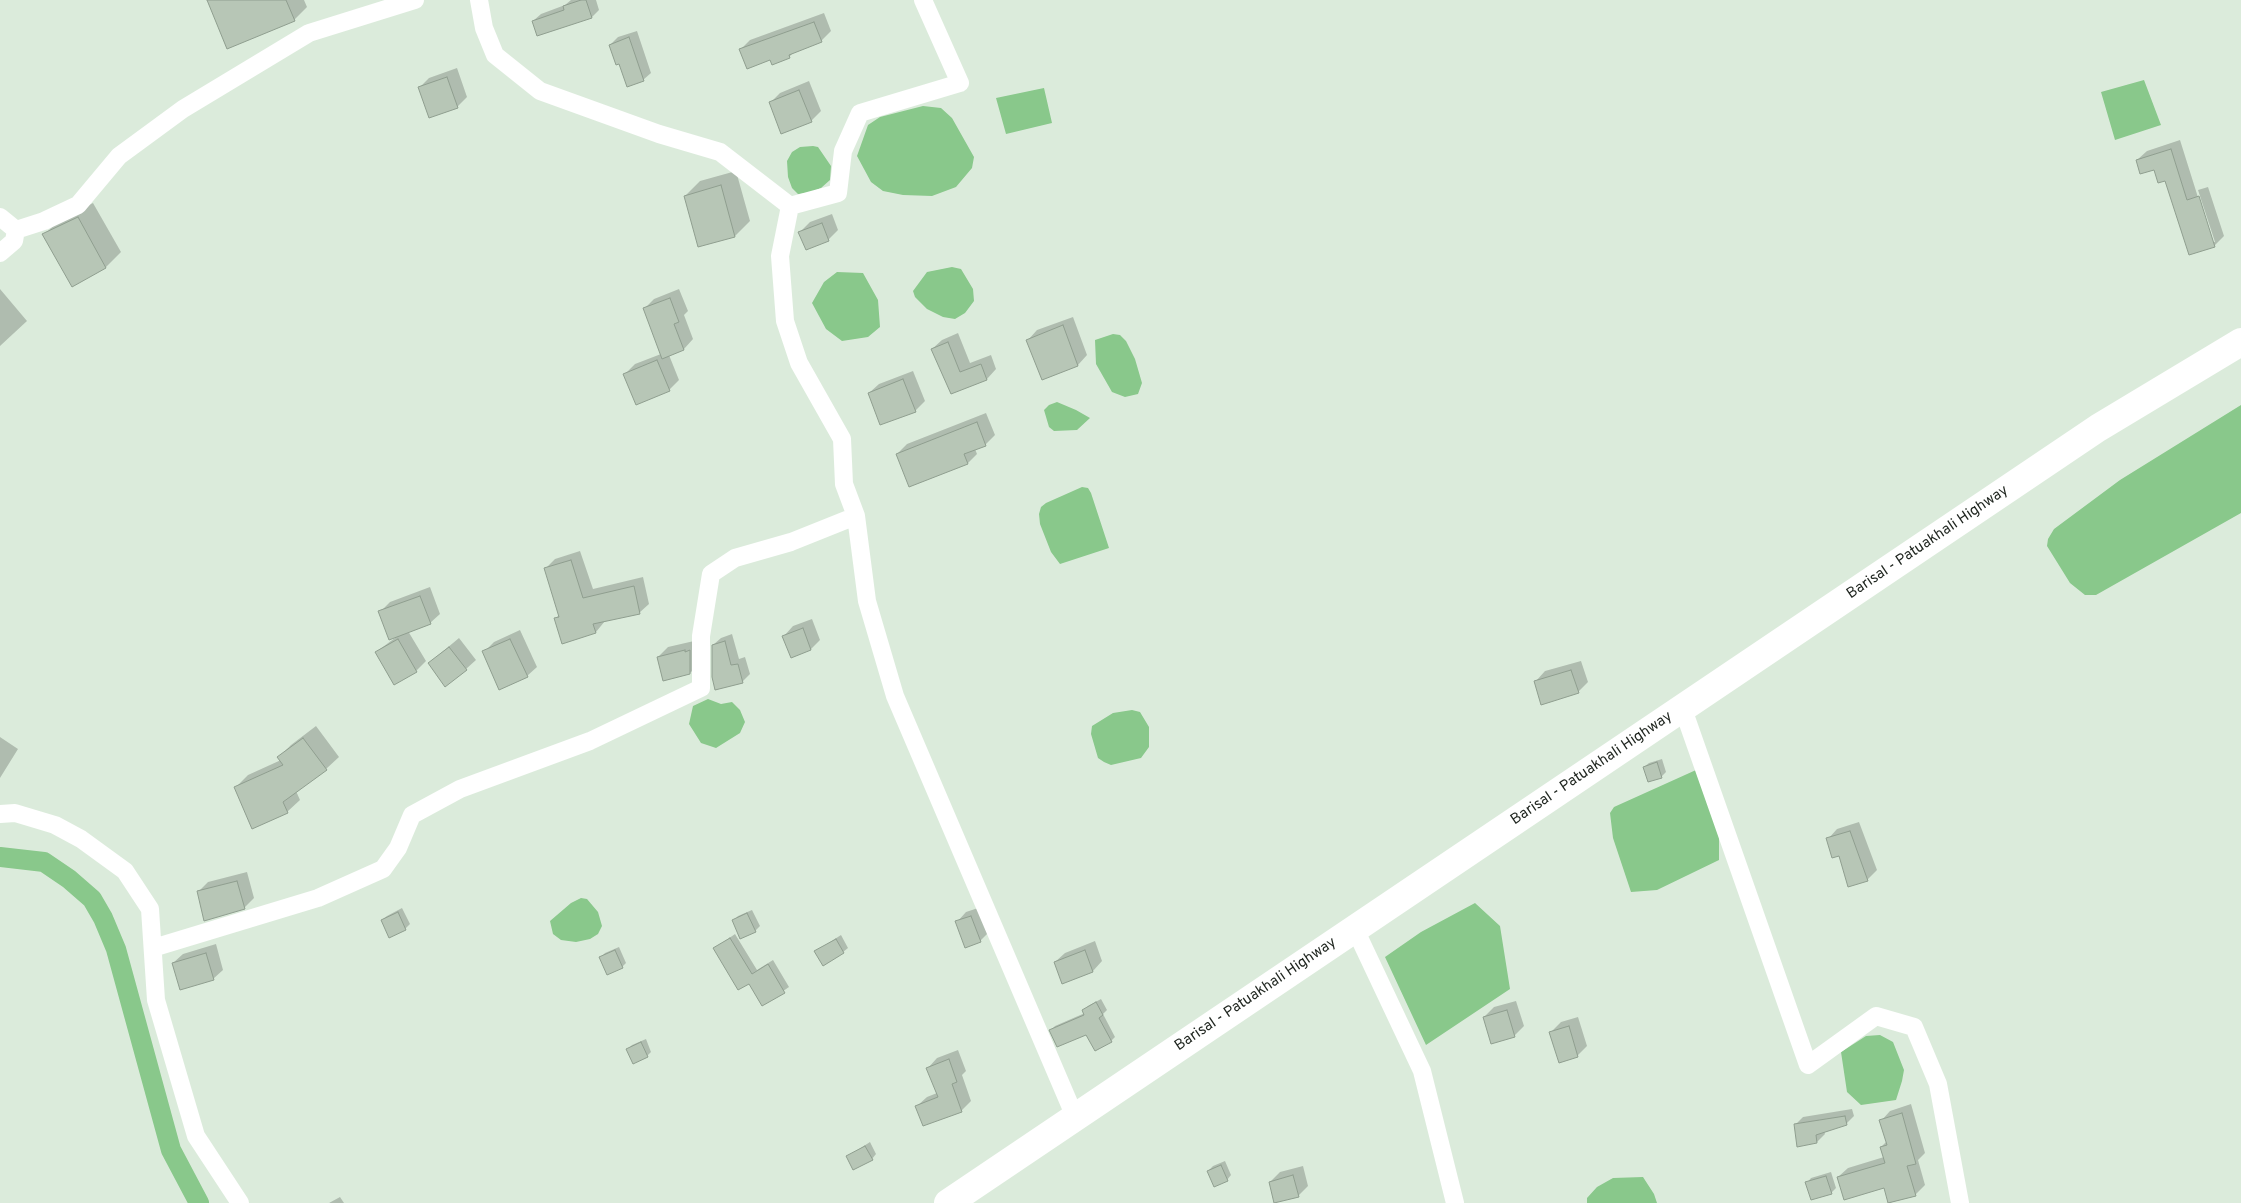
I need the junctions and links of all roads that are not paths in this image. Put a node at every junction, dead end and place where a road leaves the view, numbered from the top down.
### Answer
1 (415, 0) edge
2 (480, 0) edge
3 (924, 0) edge
4 (790, 206) junction
5 (0, 217) edge
6 (16, 230) junction
7 (0, 253) edge
8 (2241, 342) edge
9 (856, 516) junction
10 (1683, 709) junction
11 (0, 814) edge
12 (1355, 929) junction
13 (152, 948) junction
14 (1075, 1117) junction
15 (240, 1203) edge
16 (948, 1203) edge
17 (1455, 1203) edge
18 (1960, 1203) edge

1 - 6 street
2 - 4 street
3 - 4 street
4 - 9 street
5 - 6 street
6 - 7 street
8 - 10 highway, Barisal - Patuakhali Highway
9 - 13 street
9 - 14 street
10 - 12 highway, Barisal - Patuakhali Highway
10 - 18 street
11 - 13 street
12 - 14 highway, Barisal - Patuakhali Highway
12 - 17 street
13 - 15 street
14 - 16 highway, Barisal - Patuakhali Highway

